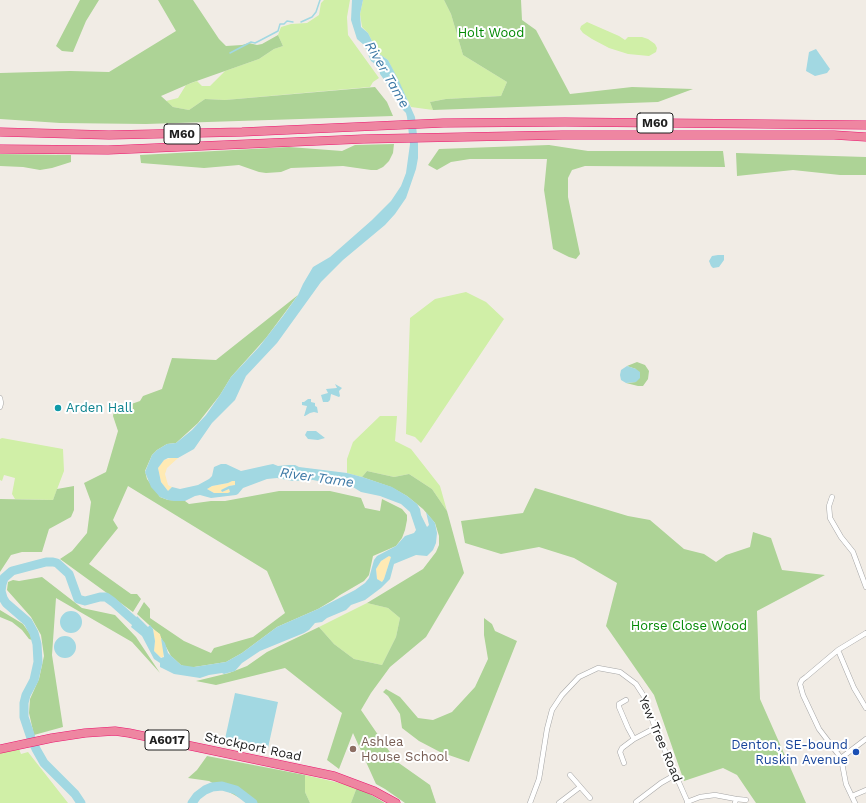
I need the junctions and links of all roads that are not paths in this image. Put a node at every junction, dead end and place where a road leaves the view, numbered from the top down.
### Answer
1 (866, 125) edge
2 (0, 132) edge
3 (866, 137) edge
4 (0, 149) edge
5 (0, 398) edge
6 (0, 407) edge
7 (832, 497) dead end
8 (866, 587) edge
9 (866, 633) edge
10 (838, 650) junction
11 (626, 700) dead end
12 (866, 708) edge
13 (655, 728) junction
14 (634, 739) junction
15 (866, 740) edge
16 (0, 749) edge
17 (841, 758) junction
18 (624, 763) dead end
19 (570, 775) dead end
20 (675, 775) junction
21 (580, 786) junction
22 (866, 790) edge
23 (852, 796) junction
24 (590, 798) dead end
25 (746, 800) dead end
26 (736, 801) edge
27 (687, 802) edge
28 (396, 803) edge
29 (530, 803) edge
30 (559, 803) edge
31 (636, 803) edge
32 (855, 803) edge

1 - 2 highway, M60
3 - 4 highway, M60
5 - 6 street
7 - 8 street
9 - 10 street
10 - 12 street
10 - 17 street
11 - 14 street
13 - 14 street
13 - 20 street, Yew Tree Road
13 - 29 street, Yew Tree Road
14 - 18 street
15 - 17 street
16 - 28 highway, Stockport Road / A6017
17 - 23 street
19 - 21 street
20 - 27 street, Yew Tree Road
20 - 31 street
21 - 24 street
21 - 30 street
22 - 23 street
23 - 32 street
25 - 26 street
26 - 27 street

